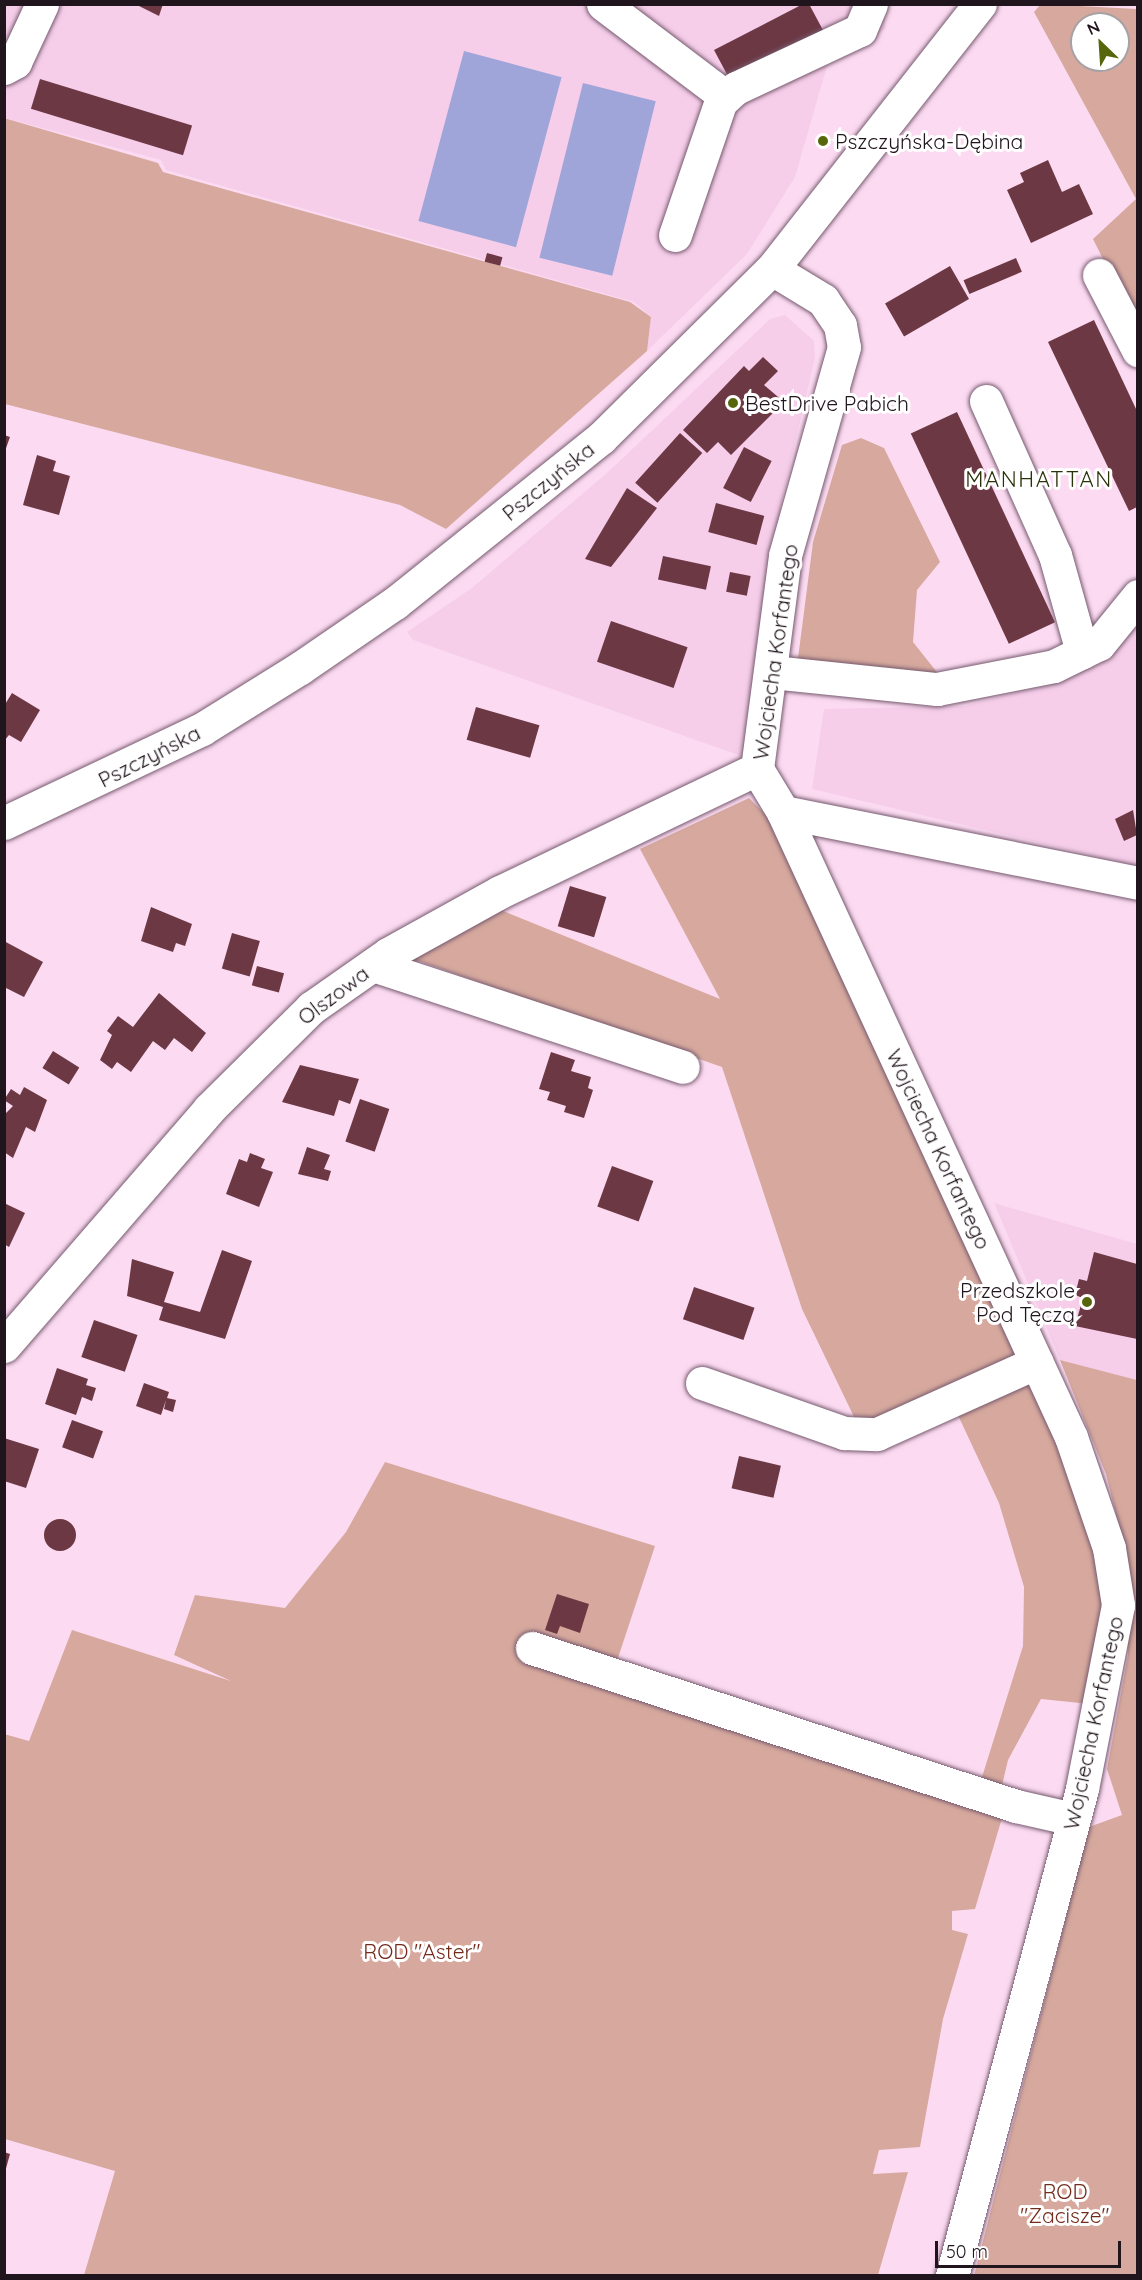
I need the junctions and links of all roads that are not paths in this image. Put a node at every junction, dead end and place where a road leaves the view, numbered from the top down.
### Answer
1 (42, 4) edge
2 (603, 4) edge
3 (871, 4) edge
4 (980, 4) edge
5 (4, 68) edge
6 (726, 97) junction
7 (675, 235) dead end
8 (772, 269) junction
9 (1099, 275) dead end
10 (1137, 350) edge
11 (986, 401) dead end
12 (1137, 596) edge
13 (1082, 652) junction
14 (772, 672) junction
15 (757, 769) junction
16 (783, 812) junction
17 (4, 823) edge
18 (1137, 883) edge
19 (373, 965) junction
20 (683, 1067) dead end
21 (4, 1346) edge
22 (1037, 1362) junction
23 (702, 1383) dead end
24 (532, 1648) dead end
25 (1074, 1818) junction
26 (952, 2276) edge

1 - 5 street
2 - 6 street
3 - 6 street
4 - 8 street, Pszczyńska
6 - 7 street
8 - 14 street, Wojciecha Korfantego
8 - 17 street, Pszczyńska
9 - 10 street
11 - 13 street
12 - 13 street
13 - 14 street
14 - 15 street, Wojciecha Korfantego
15 - 16 street, Wojciecha Korfantego
15 - 19 street, Olszowa
16 - 18 street
16 - 22 street, Wojciecha Korfantego
19 - 20 street
19 - 21 street, Olszowa
22 - 23 street
22 - 25 street, Wojciecha Korfantego
24 - 25 street
25 - 26 street, Wojciecha Korfantego

